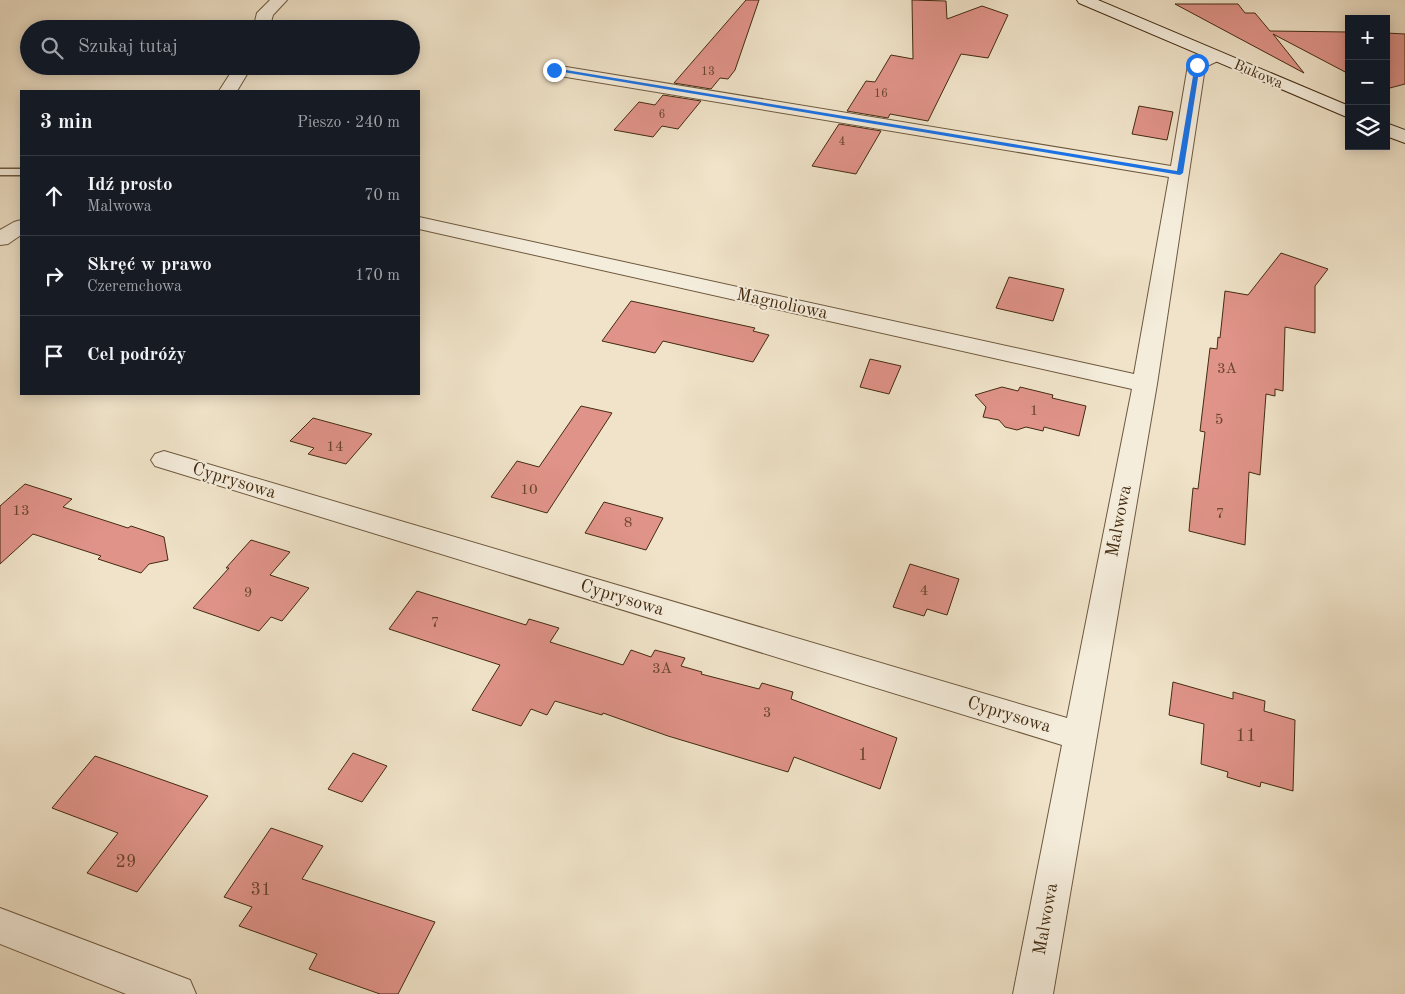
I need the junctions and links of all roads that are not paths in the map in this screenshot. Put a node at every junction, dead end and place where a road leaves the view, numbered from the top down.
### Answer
1 (279, 0) edge
2 (1085, 0) edge
3 (263, 20) edge
4 (1214, 56) junction
5 (554, 70) dead end
6 (238, 75) edge
7 (229, 90) edge
8 (1345, 111) edge
9 (1390, 131) edge
10 (1405, 137) edge
11 (0, 172) edge
12 (20, 172) edge
13 (1180, 173) junction
14 (420, 223) edge
15 (20, 227) edge
16 (0, 240) edge
17 (1145, 384) junction
18 (164, 460) dead end
19 (1079, 736) junction
20 (0, 926) edge
21 (176, 994) edge
22 (1033, 994) edge

1 - 3 street
2 - 4 street, Bukowa
4 - 8 street, Bukowa
4 - 13 street, Malwowa
5 - 13 street
6 - 7 street
9 - 10 street
11 - 12 lane
13 - 17 street, Malwowa
14 - 17 street, Magnoliowa
15 - 16 street
17 - 19 street, Malwowa
18 - 19 street, Cyprysowa
19 - 22 street, Malwowa
20 - 21 street

